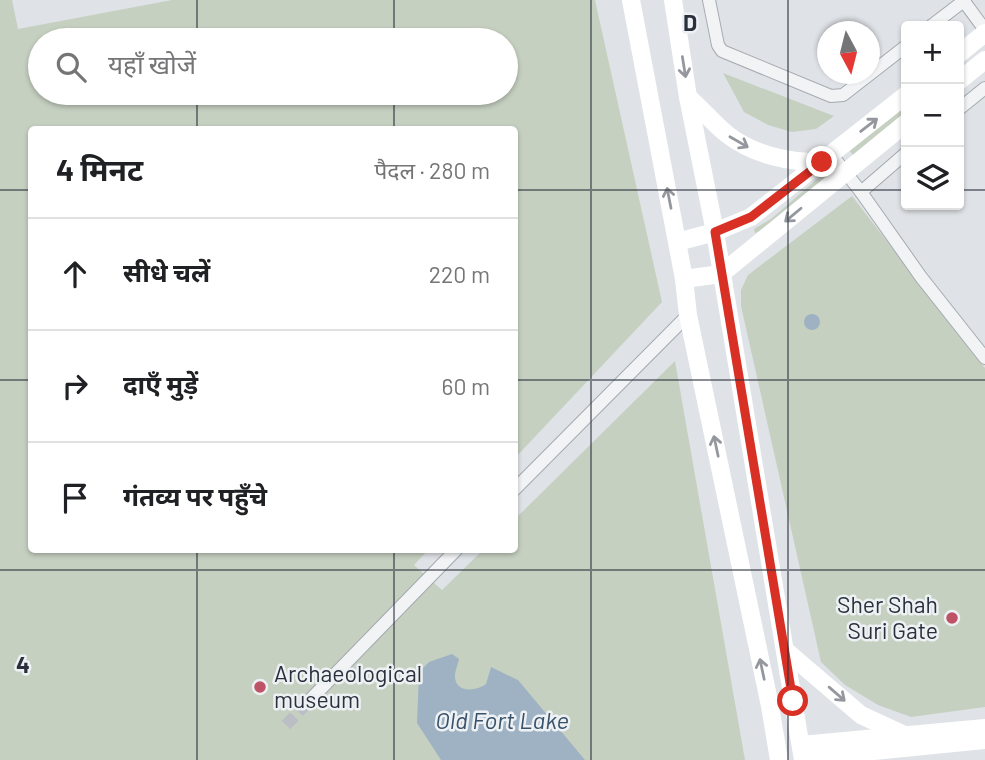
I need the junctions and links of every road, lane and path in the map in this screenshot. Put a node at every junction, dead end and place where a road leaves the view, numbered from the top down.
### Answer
1 (631, 0) edge
2 (673, 0) edge
3 (709, 0) edge
4 (964, 0) edge
5 (937, 21) edge
6 (985, 32) edge
7 (901, 50) edge
8 (964, 50) edge
9 (985, 60) edge
10 (964, 77) edge
11 (985, 88) edge
12 (688, 97) junction
13 (901, 99) edge
14 (964, 105) edge
15 (901, 127) edge
16 (901, 157) edge
17 (827, 158) junction
18 (845, 171) junction
19 (861, 192) junction
20 (715, 232) junction
21 (677, 242) junction
22 (721, 274) junction
23 (684, 279) junction
24 (688, 314) junction
25 (985, 358) edge
26 (518, 486) edge
27 (453, 553) edge
28 (785, 650) junction
29 (307, 703) tunnel mouth
30 (985, 728) edge
31 (906, 736) junction
32 (985, 740) edge
33 (923, 747) junction
34 (830, 749) junction
35 (803, 754) edge
36 (779, 760) edge
37 (882, 760) edge

21 -> 1 main road
2 -> 12 main road
3 - 7 street
4 - 5 street
4 - 6 street
6 - 8 main road
9 - 10 main road
11 - 14 street
12 -> 17 main road
12 - 20 main road
17 -> 13 main road
15 - 18 main road
16 - 19 street
17 - 18 street
17 - 20 main road
18 - 19 street
18 -> 22 main road
19 - 25 street
20 - 21 main road
20 - 22 main road
21 - 23 main road
22 - 23 main road
22 - 28 main road
23 - 24 main road
24 - 26 street
36 -> 24 main road
27 - 29 street
28 -> 31 main road
28 - 35 main road
30 - 31 main road
31 - 34 main road
32 - 33 main road
33 - 34 main road
33 - 37 main road
34 - 35 main road

